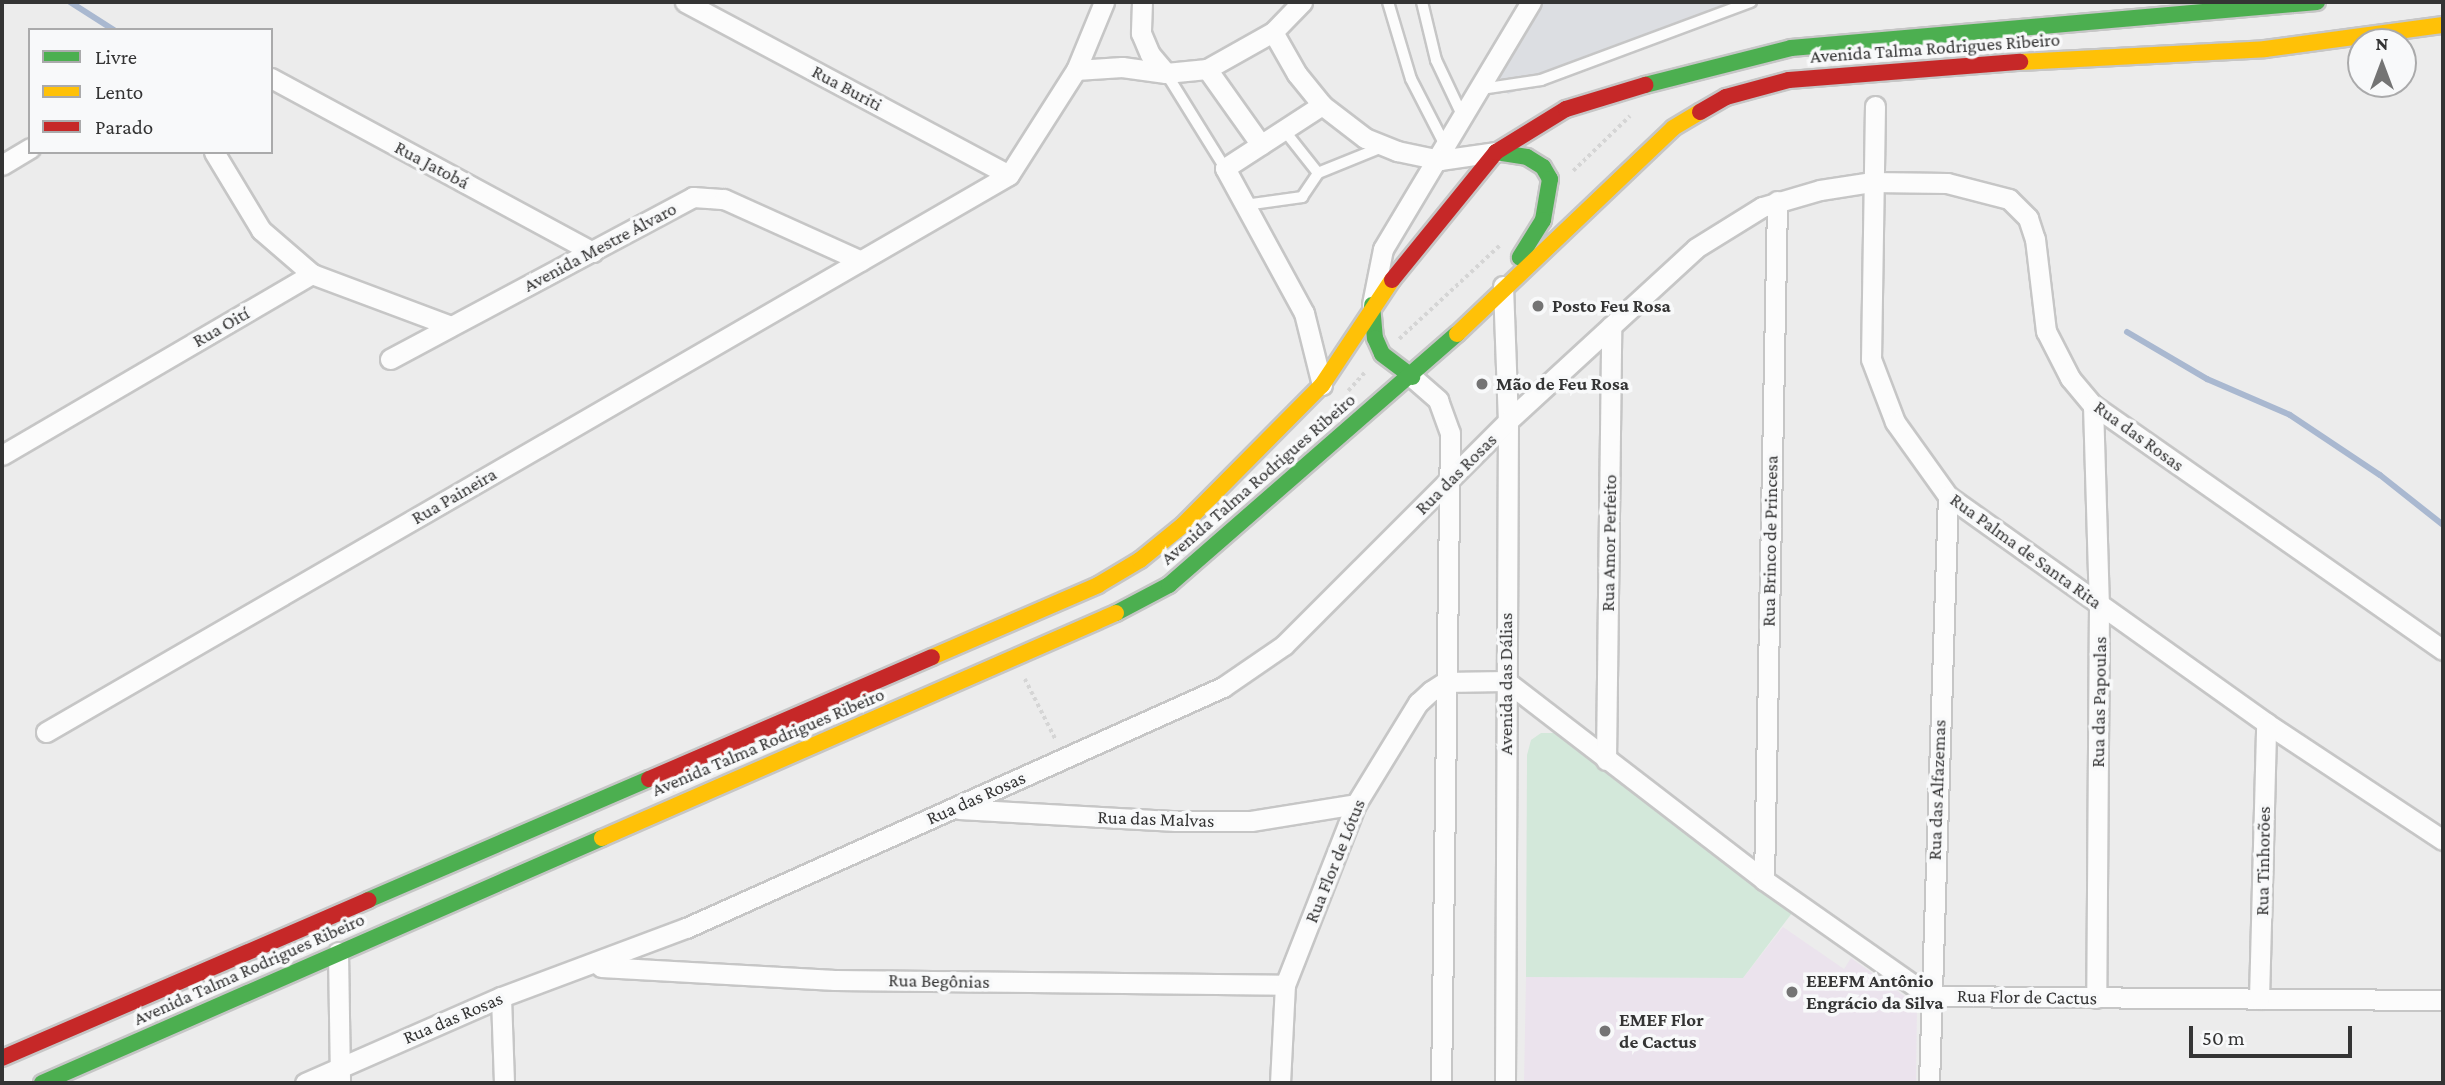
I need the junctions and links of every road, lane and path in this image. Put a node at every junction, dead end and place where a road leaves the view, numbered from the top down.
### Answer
1 (685, 2) edge
2 (1104, 2) edge
3 (1142, 2) edge
4 (1303, 2) edge
5 (1388, 2) edge
6 (1422, 2) edge
7 (1531, 2) edge
8 (1749, 2) edge
9 (2317, 2) edge
10 (2443, 25) edge
11 (1273, 32) junction
12 (1141, 33) junction
13 (1122, 68) junction
14 (1208, 69) junction
15 (1076, 70) junction
16 (1166, 73) junction
17 (273, 79) edge
18 (1481, 89) junction
19 (1322, 105) junction
20 (1875, 106) dead end
21 (1464, 117) junction
22 (1284, 130) junction
23 (1261, 145) junction
24 (1382, 147) junction
25 (28, 149) edge
26 (1496, 152) junction
27 (215, 154) edge
28 (1443, 154) junction
29 (2, 165) edge
30 (1225, 168) junction
31 (1318, 173) junction
32 (1009, 175) junction
33 (1872, 182) junction
34 (1777, 201) junction
35 (1245, 205) junction
36 (593, 252) junction
37 (861, 261) junction
38 (312, 274) junction
39 (1503, 286) junction
40 (1372, 305) junction
41 (451, 326) junction
42 (1611, 326) junction
43 (390, 359) dead end
44 (1412, 377) junction
45 (1322, 385) junction
46 (2093, 405) junction
47 (1508, 421) junction
48 (2, 455) edge
49 (1448, 482) junction
50 (1948, 496) junction
51 (2099, 605) junction
52 (2443, 650) edge
53 (1014, 658) junction
54 (1506, 681) junction
55 (1445, 682) junction
56 (2266, 723) junction
57 (46, 732) dead end
58 (1065, 758) junction
59 (1606, 760) junction
60 (1356, 804) junction
61 (954, 808) junction
62 (2443, 840) edge
63 (1764, 880) junction
64 (338, 953) junction
65 (593, 966) junction
66 (1285, 985) junction
67 (1929, 996) junction
68 (501, 997) junction
69 (2096, 998) junction
70 (2259, 999) junction
71 (2443, 1000) edge
72 (2, 1058) edge
73 (340, 1075) edge
74 (42, 1083) edge
75 (305, 1083) edge
76 (504, 1083) edge
77 (1280, 1083) edge
78 (1441, 1083) edge
79 (1505, 1083) edge
80 (1928, 1083) edge

1 - 32 street, Rua Buriti
2 - 15 street
3 - 12 street
4 - 11 street
5 - 28 lane
6 - 21 lane
7 - 18 street
8 - 18 lane
9 - 26 main road, Avenida Talma Rodrigues Ribeiro
10 - 39 main road, Avenida Talma Rodrigues Ribeiro
11 - 14 street
11 - 19 street
12 - 13 street
12 - 16 street
13 - 15 street
13 - 16 street
14 - 16 street
14 - 23 street
15 - 32 street
16 - 30 lane
17 - 36 street, Rua Jatobá
18 - 21 street
19 - 22 street
19 - 24 street
20 - 33 street, Rua Palma de Santa Rita
21 - 28 street
22 - 23 street
22 - 31 lane
23 - 30 street
24 - 28 street
24 - 31 lane
25 - 29 street
26 - 28 street
26 - 39 main road
26 - 40 main road, Avenida Talma Rodrigues Ribeiro
27 - 38 street
28 - 40 street
30 - 35 street
31 - 35 lane
32 - 37 street
33 - 34 street, Rua das Rosas
33 - 46 street, Rua das Rosas
33 - 50 street, Rua Palma de Santa Rita
34 - 42 street, Rua das Rosas
34 - 63 street, Rua Brinco de Princesa
35 - 45 street
36 - 37 street, Avenida Mestre Álvaro
36 - 41 street, Avenida Mestre Álvaro
37 - 57 street, Rua Paineira
38 - 41 street
38 - 48 street, Rua Oití
39 - 44 main road, Avenida Talma Rodrigues Ribeiro
39 - 47 street, Avenida das Dálias
40 - 44 main road
40 - 45 main road, Avenida Talma Rodrigues Ribeiro
41 - 43 street, Avenida Mestre Álvaro
42 - 47 street, Rua das Rosas
42 - 59 street, Rua Amor Perfeito
44 - 49 street
44 - 53 main road, Avenida Talma Rodrigues Ribeiro
45 - 72 main road, Avenida Talma Rodrigues Ribeiro
46 - 51 street, Rua das Papoulas
46 - 52 street, Rua das Rosas
47 - 49 street, Rua das Rosas
47 - 54 street, Avenida das Dálias
49 - 55 street
49 - 58 street, Rua das Rosas
50 - 51 street, Rua Palma de Santa Rita
50 - 67 street, Rua das Alfazemas
51 - 56 street, Rua Palma de Santa Rita
51 - 69 street, Rua das Papoulas
53 - 58 path
53 - 64 main road, Avenida Talma Rodrigues Ribeiro
54 - 55 street
54 - 59 street, Rua Flor de Cactus
54 - 79 street, Avenida das Dálias
55 - 60 street, Rua Flor de Lótus
55 - 78 street
56 - 62 street, Rua Palma de Santa Rita
56 - 70 street, Rua Tinhorões
58 - 61 street, Rua das Rosas
59 - 63 street, Rua Flor de Cactus
60 - 61 street, Rua das Malvas
60 - 66 street, Rua Flor de Lótus
61 - 65 street, Rua das Rosas
63 - 67 street, Rua Flor de Cactus
64 - 73 street
64 - 74 main road, Avenida Talma Rodrigues Ribeiro
65 - 66 street, Rua Begônias
65 - 68 street, Rua das Rosas
66 - 77 street, Rua Flor de Lótus
67 - 69 street, Rua Flor de Cactus
67 - 80 street, Rua das Alfazemas
68 - 73 street, Rua das Rosas
68 - 76 street
69 - 70 street, Rua Flor de Cactus
70 - 71 street, Rua Flor de Cactus
73 - 75 street, Rua das Rosas

